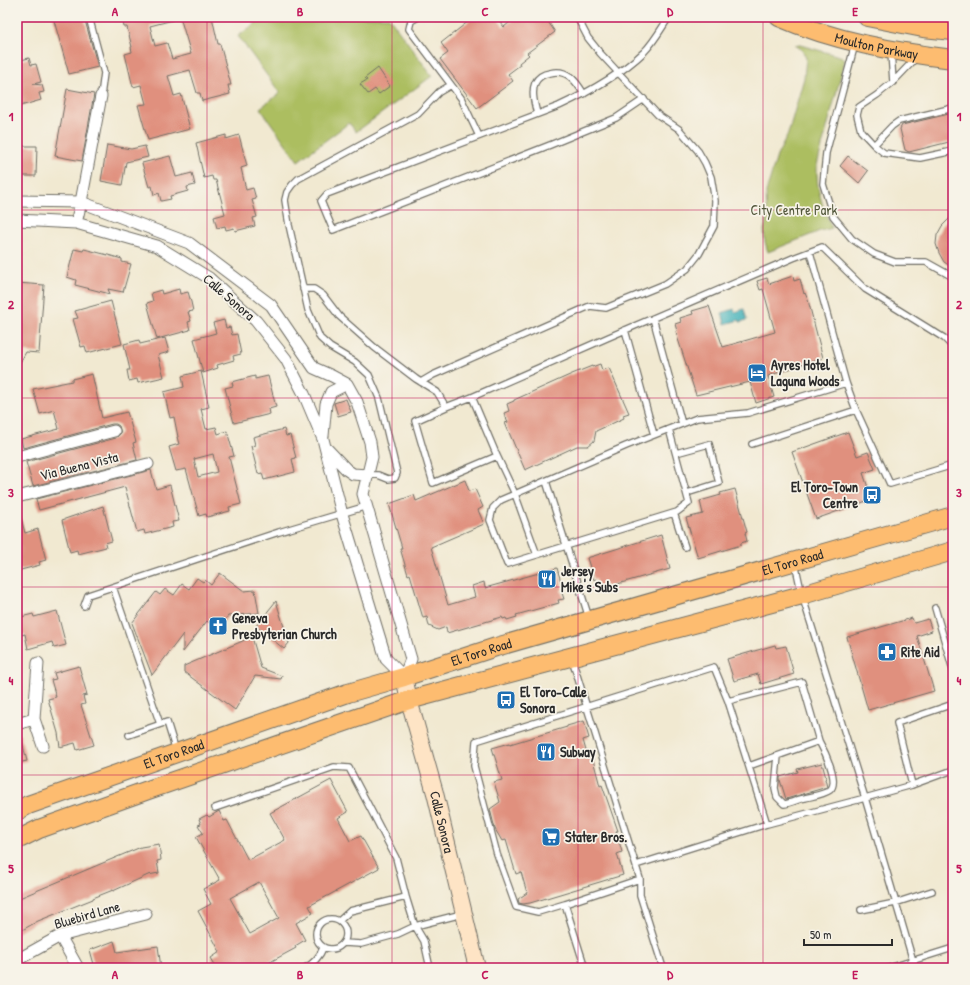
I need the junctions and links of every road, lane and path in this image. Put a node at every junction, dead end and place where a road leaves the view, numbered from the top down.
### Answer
1 (90, 17) edge
2 (418, 17) edge
3 (577, 17) edge
4 (669, 17) edge
5 (779, 17) edge
6 (867, 17) edge
7 (953, 31) edge
8 (856, 42) junction
9 (890, 50) junction
10 (919, 55) junction
11 (953, 60) edge
12 (618, 72) junction
13 (893, 82) junction
14 (451, 85) junction
15 (584, 94) junction
16 (100, 96) joint
17 (644, 99) junction
18 (953, 108) edge
19 (537, 114) junction
20 (479, 136) junction
21 (874, 145) junction
22 (953, 151) edge
23 (17, 201) edge
24 (81, 202) junction
25 (17, 220) edge
26 (76, 223) junction
27 (810, 252) junction
28 (953, 277) edge
29 (303, 289) junction
30 (653, 318) junction
31 (625, 330) junction
32 (953, 350) edge
33 (421, 382) junction
34 (846, 383) junction
35 (347, 384) junction
36 (472, 397) junction
37 (446, 407) junction
38 (856, 410) junction
39 (682, 424) junction
40 (669, 429) junction
41 (114, 431) dead end
42 (654, 435) junction
43 (324, 443) junction
44 (752, 444) dead end
45 (676, 453) junction
46 (497, 456) junction
47 (17, 457) edge
48 (148, 464) dead end
49 (953, 465) edge
50 (367, 475) junction
51 (546, 481) junction
52 (686, 493) junction
53 (515, 494) junction
54 (17, 497) edge
55 (367, 506) junction
56 (674, 513) junction
57 (342, 514) junction
58 (953, 516) edge
59 (566, 546) junction
60 (685, 547) dead end
61 (953, 551) edge
62 (537, 555) junction
63 (794, 561) junction
64 (112, 587) junction
65 (802, 595) junction
66 (84, 606) dead end
67 (935, 608) dead end
68 (590, 620) junction
69 (571, 657) junction
70 (38, 663) dead end
71 (953, 670) edge
72 (404, 677) junction
73 (409, 700) junction
74 (728, 701) junction
75 (953, 704) edge
76 (586, 707) junction
77 (34, 719) junction
78 (17, 724) edge
79 (160, 724) junction
80 (129, 735) dead end
81 (819, 740) junction
82 (43, 746) dead end
83 (177, 753) junction
84 (778, 756) junction
85 (749, 766) junction
86 (953, 770) edge
87 (912, 785) junction
88 (865, 798) junction
89 (215, 808) dead end
90 (17, 811) edge
91 (767, 824) junction
92 (17, 840) edge
93 (636, 865) junction
94 (640, 879) junction
95 (932, 891) dead end
96 (406, 897) junction
97 (896, 903) junction
98 (565, 904) junction
99 (861, 910) dead end
100 (146, 914) dead end
101 (464, 914) junction
102 (339, 921) junction
103 (415, 926) junction
104 (60, 936) junction
105 (344, 943) junction
106 (323, 948) junction
107 (953, 948) edge
108 (17, 960) edge
109 (913, 961) junction
110 (78, 968) edge
111 (305, 968) edge
112 (430, 968) edge
113 (477, 968) edge
114 (585, 968) edge
115 (663, 968) edge
116 (889, 968) edge

1 - 16 lane
2 - 14 lane
3 - 12 lane
4 - 12 lane
5 - 8 main road, Moulton Parkway
6 - 7 main road, Moulton Parkway
8 - 9 main road, Moulton Parkway
8 - 28 lane
9 - 10 main road, Moulton Parkway
9 - 13 lane
10 - 11 main road, Moulton Parkway
10 - 13 lane
12 - 15 lane
12 - 17 lane
13 - 21 lane
14 - 20 lane
14 - 29 lane
15 - 19 lane
15 - 19 lane
16 - 24 street
17 - 20 lane
17 - 33 lane
18 - 21 lane
19 - 20 lane
21 - 22 lane
23 - 24 street, Calle Sonora
24 - 26 street
24 - 35 street, Calle Sonora
25 - 26 street, Calle Sonora
26 - 43 street, Calle Sonora
27 - 30 lane
27 - 32 lane
27 - 34 lane
29 - 33 lane
29 - 50 lane
30 - 31 lane
30 - 39 lane
31 - 36 lane
31 - 42 lane
33 - 37 lane
34 - 38 lane
34 - 39 lane
35 - 43 street, Calle Sonora
35 - 50 street
36 - 37 lane
36 - 46 lane
37 - 46 lane
38 - 44 lane
38 - 49 lane
39 - 40 lane
40 - 42 lane
40 - 45 lane
41 - 47 street, Via Buena Vista
42 - 51 lane
43 - 50 street, Calle Sonora
43 - 57 street, Calle Sonora
45 - 52 lane
45 - 52 lane
46 - 53 lane
48 - 54 street, Via Buena Vista
50 - 55 street
51 - 53 lane
51 - 59 lane
52 - 56 lane
53 - 62 lane
53 - 62 lane
55 - 57 lane
55 - 72 street
56 - 59 lane
56 - 60 lane
57 - 64 lane
57 - 72 street, Calle Sonora
58 - 63 main road, El Toro Road
59 - 62 lane
59 - 68 lane
61 - 65 main road, El Toro Road
63 - 65 lane
63 - 68 main road, El Toro Road
64 - 66 lane
64 - 79 lane
65 - 69 main road, El Toro Road
65 - 88 lane
67 - 71 lane
68 - 72 main road, El Toro Road
69 - 73 main road, El Toro Road
69 - 76 lane
70 - 77 street
72 - 73 street, Calle Sonora
72 - 83 main road, El Toro Road
73 - 92 main road, El Toro Road
73 - 101 street, Calle Sonora
74 - 76 lane
74 - 81 lane
74 - 85 lane
75 - 87 lane
76 - 93 lane
76 - 98 lane
77 - 78 street
77 - 82 street
79 - 80 lane
79 - 83 lane
81 - 84 lane
81 - 84 lane
83 - 90 main road, El Toro Road
84 - 85 lane
85 - 91 lane
86 - 87 lane
87 - 88 lane
88 - 91 lane
88 - 97 lane
89 - 96 lane
91 - 93 lane
93 - 94 lane
94 - 98 lane
94 - 115 lane
95 - 97 lane
96 - 102 lane
96 - 103 lane
97 - 99 lane
97 - 109 lane
98 - 114 lane
100 - 104 street, Bluebird Lane
101 - 103 lane
101 - 113 street, Calle Sonora
102 - 105 lane
102 - 106 lane
103 - 105 lane
103 - 112 lane
104 - 108 street, Bluebird Lane
104 - 110 street
105 - 106 lane
106 - 111 lane
107 - 109 lane
109 - 116 lane

